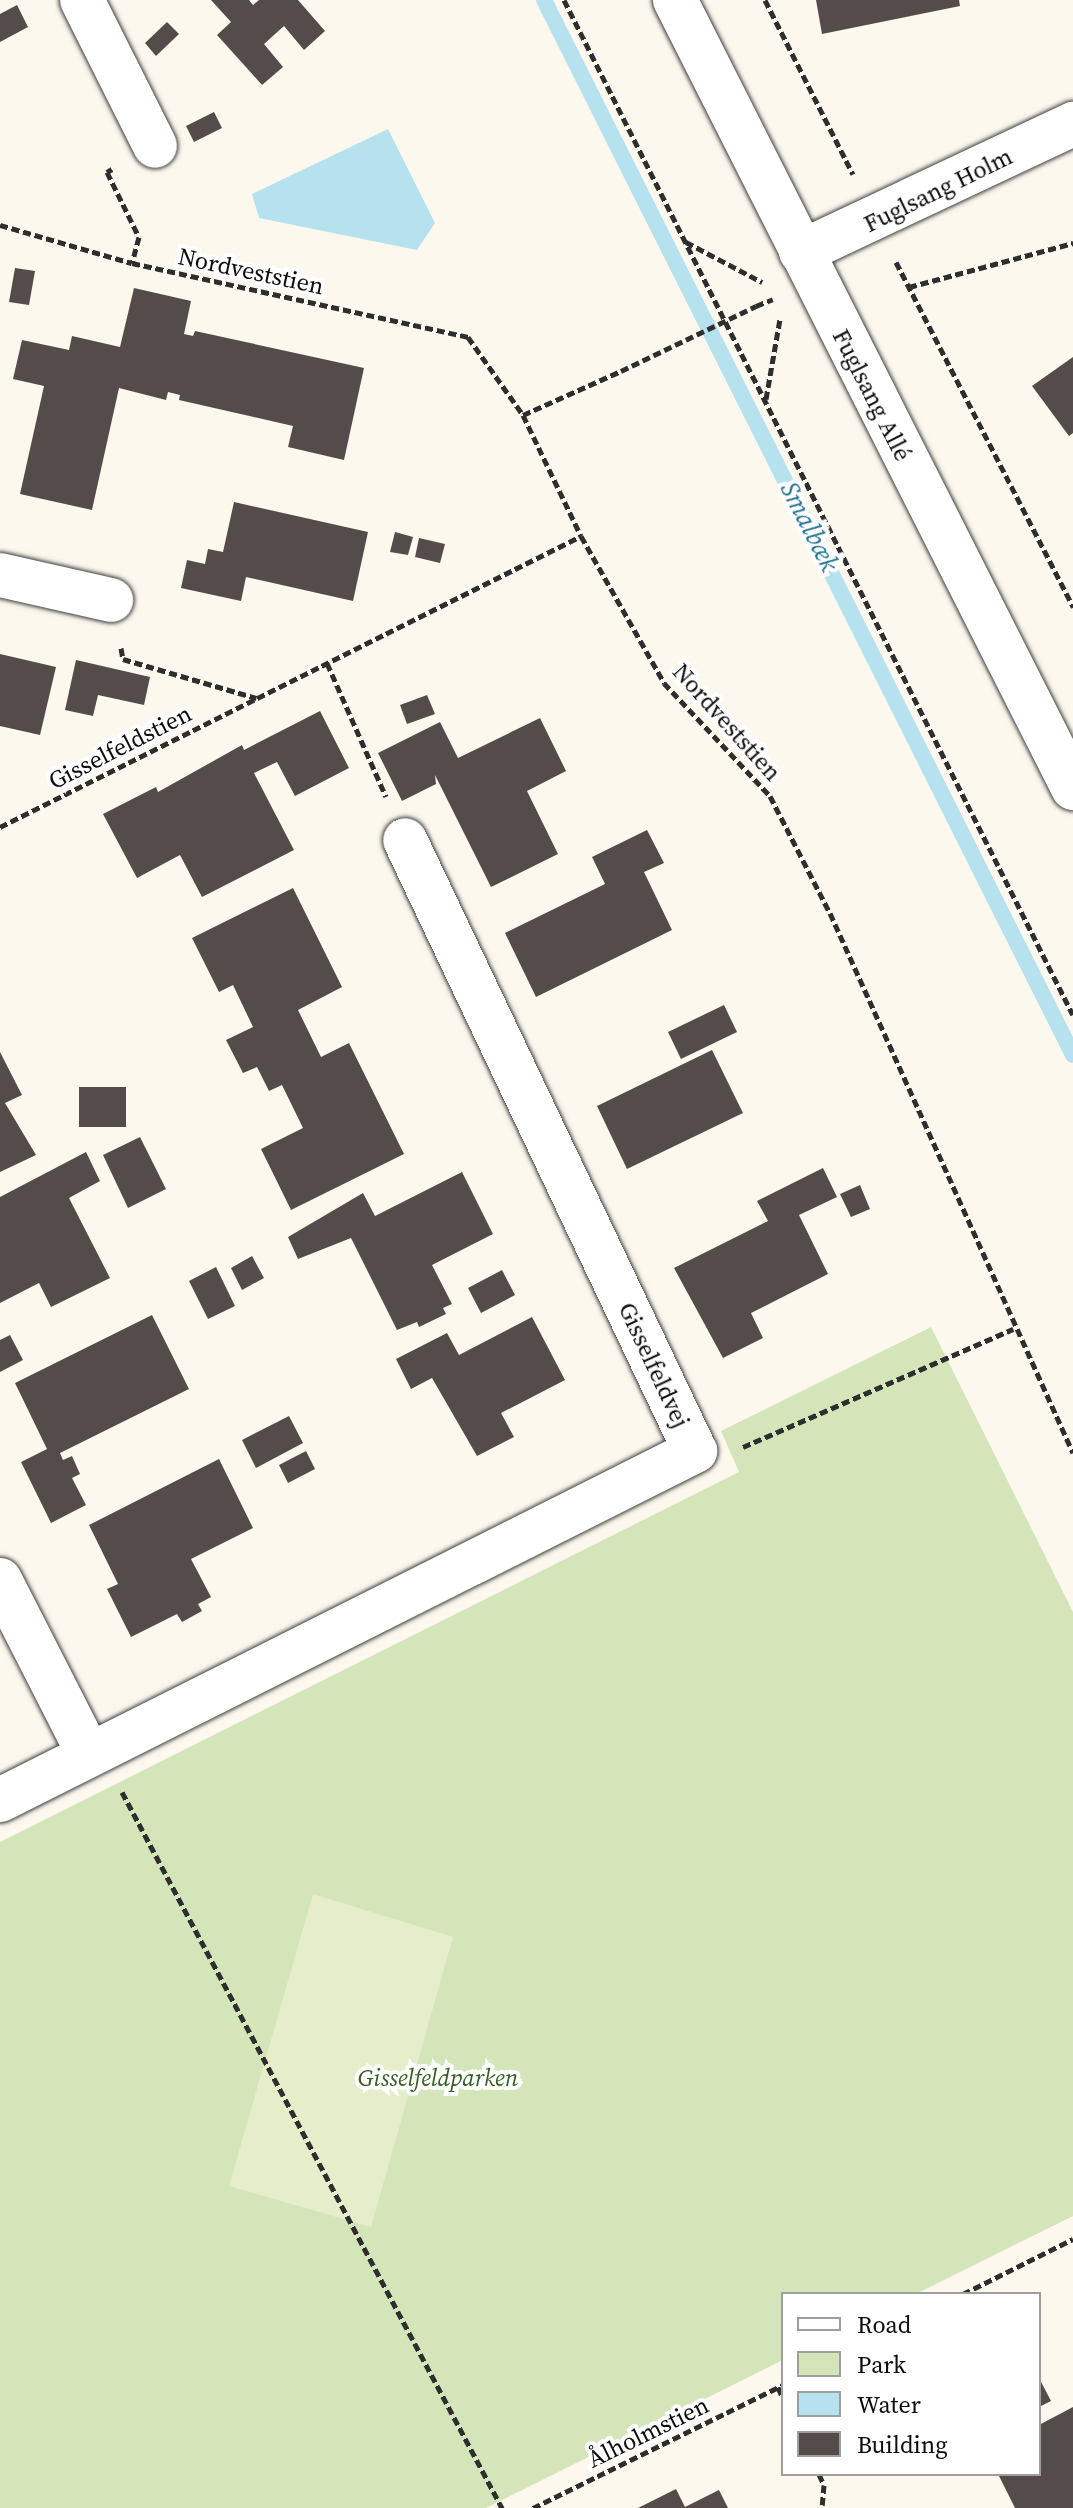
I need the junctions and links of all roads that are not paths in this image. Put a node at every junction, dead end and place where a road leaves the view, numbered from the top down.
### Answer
1 (82, 0) edge
2 (675, 0) edge
3 (1073, 124) edge
4 (155, 146) road end
5 (801, 252) junction
6 (0, 575) edge
7 (111, 600) road end
8 (1073, 788) edge
9 (405, 840) road end
10 (0, 1580) edge
11 (94, 1752) junction
12 (0, 1800) edge

1 - 4 street
2 - 5 street, Fuglsang Allé
3 - 5 street, Fuglsang Holm
5 - 8 street, Fuglsang Allé
6 - 7 street
9 - 11 street, Gisselfeldvej
10 - 11 street
11 - 12 street, Gisselfeldvej

